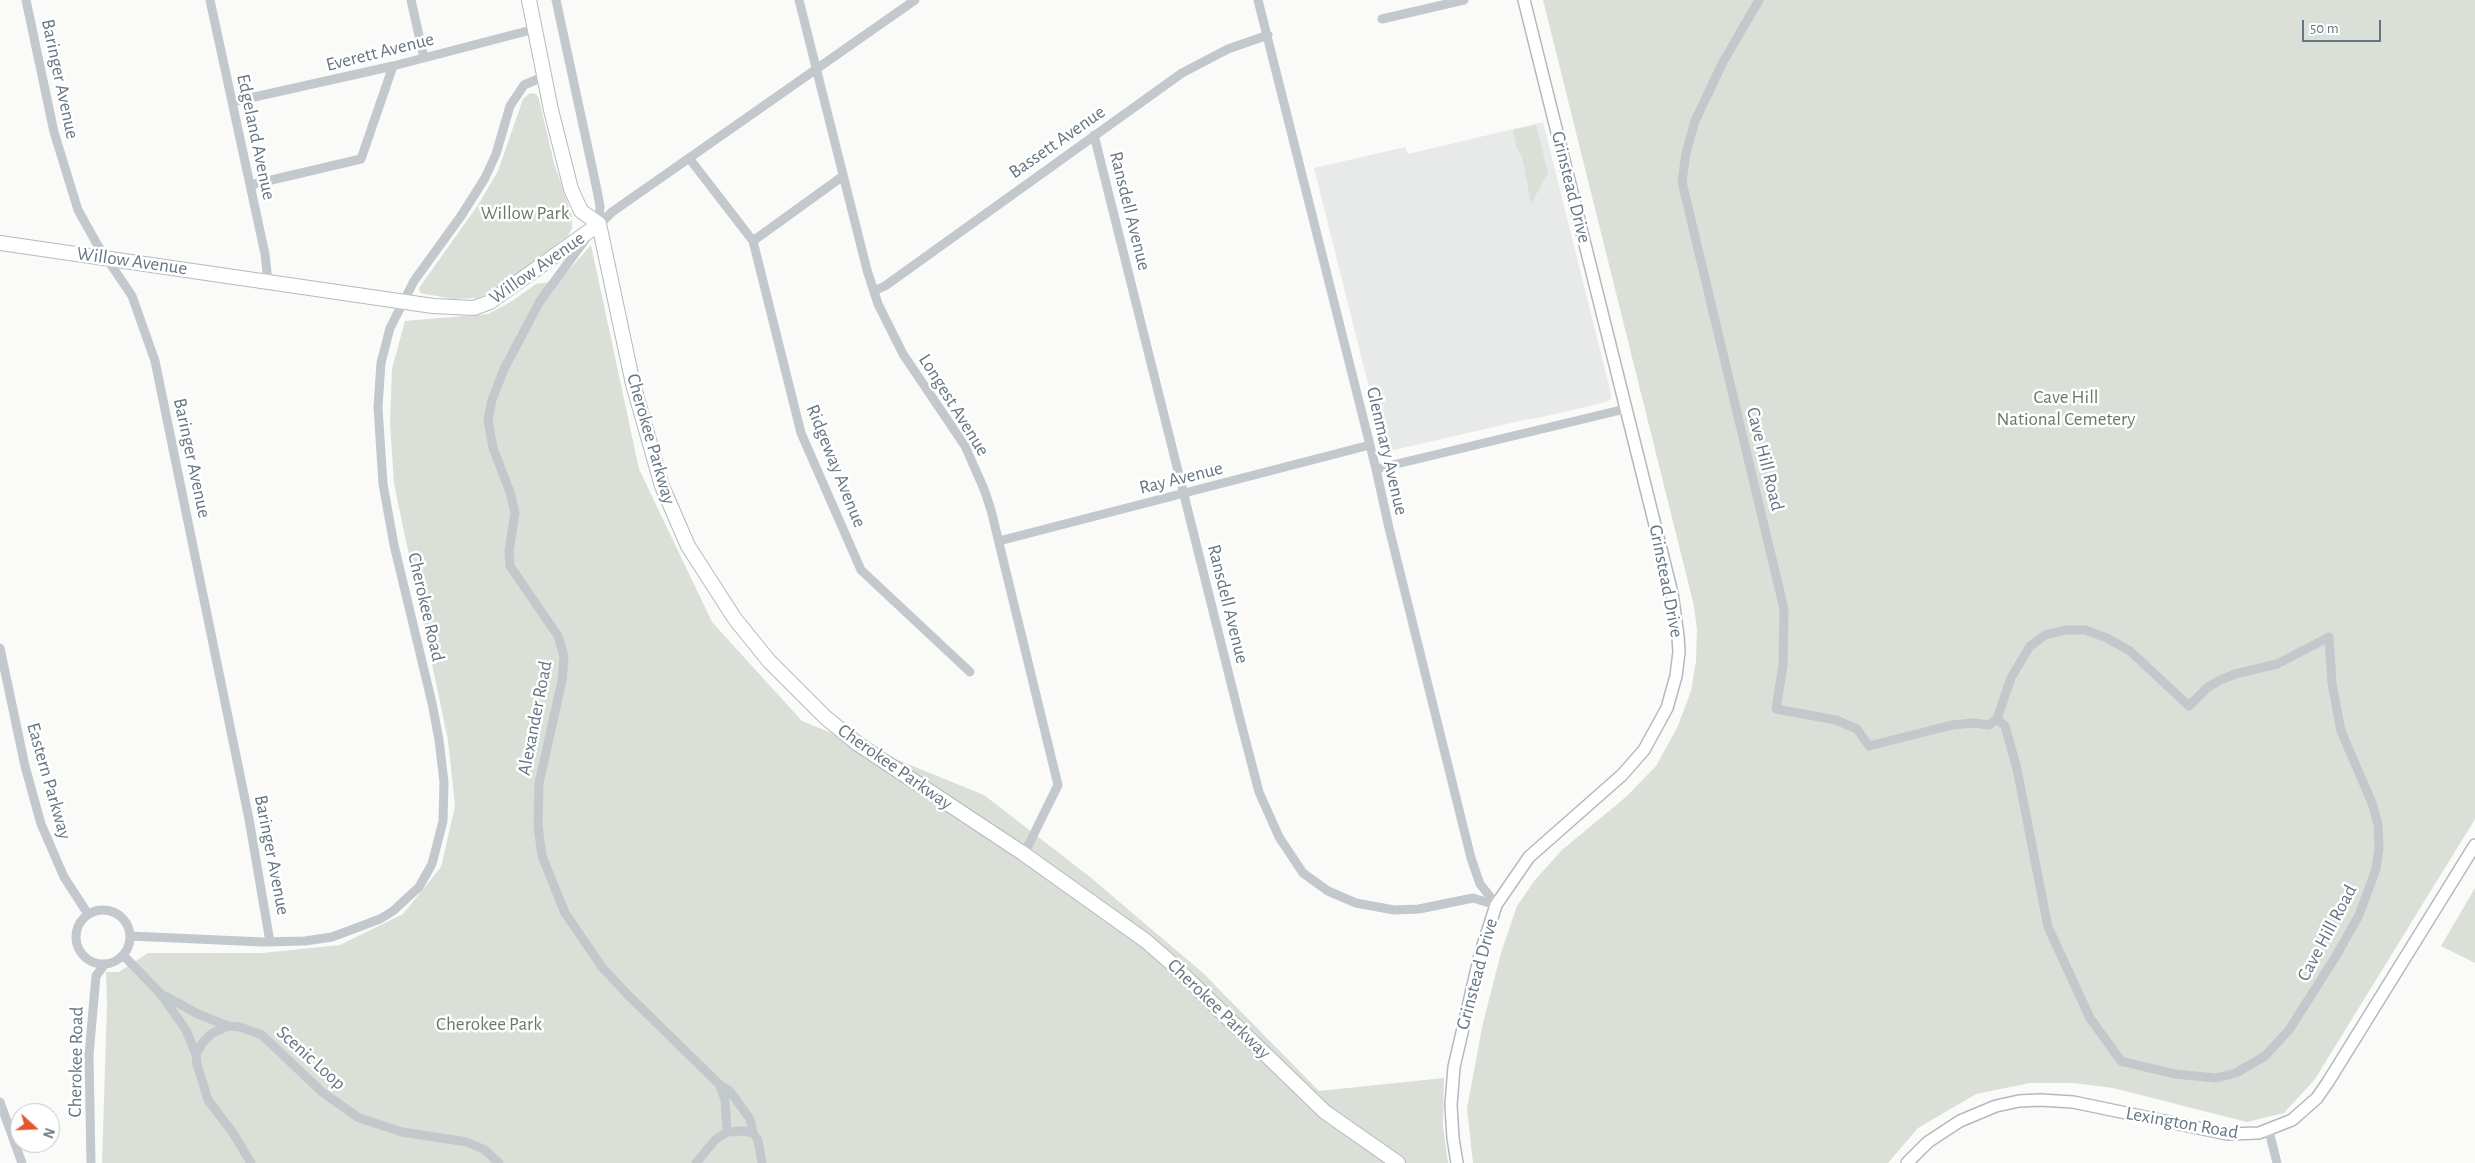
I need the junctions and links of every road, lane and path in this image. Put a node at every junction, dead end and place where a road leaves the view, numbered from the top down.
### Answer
1 (26, 0) edge
2 (210, 0) edge
3 (411, 0) edge
4 (529, 0) edge
5 (556, 0) edge
6 (799, 0) edge
7 (915, 0) edge
8 (1258, 0) edge
9 (1464, 0) edge
10 (1524, 0) edge
11 (1759, 0) edge
12 (1382, 19) dead end
13 (535, 29) junction
14 (1268, 35) junction
15 (424, 58) junction
16 (393, 66) junction
17 (816, 69) junction
18 (545, 76) junction
19 (232, 102) junction
20 (1094, 135) junction
21 (689, 158) junction
22 (843, 176) junction
23 (250, 184) junction
24 (599, 224) junction
25 (753, 241) junction
26 (0, 243) edge
27 (106, 258) junction
28 (268, 281) junction
29 (874, 291) junction
30 (403, 300) junction
31 (1626, 410) junction
32 (1370, 445) junction
33 (1376, 469) junction
34 (1185, 494) junction
35 (999, 540) junction
36 (0, 648) edge
37 (970, 672) dead end
38 (1997, 719) junction
39 (2475, 845) edge
40 (1024, 854) junction
41 (1496, 905) junction
42 (88, 914) junction
43 (130, 936) junction
44 (270, 942) junction
45 (123, 955) junction
46 (104, 965) junction
47 (160, 993) junction
48 (228, 1026) junction
49 (196, 1054) junction
50 (720, 1085) junction
51 (0, 1102) edge
52 (2269, 1131) junction
53 (727, 1132) junction
54 (753, 1133) junction
55 (22, 1163) edge
56 (91, 1163) edge
57 (251, 1163) edge
58 (499, 1163) edge
59 (696, 1163) edge
60 (762, 1163) edge
61 (1398, 1163) edge
62 (1457, 1163) edge
63 (1907, 1163) edge
64 (2277, 1163) edge

1 - 27 street, Baringer Avenue
2 - 19 street, Edgeland Avenue
3 - 15 street
4 - 13 main road
5 - 24 street, Cherokee Parkway
6 - 17 street, Longest Avenue
7 - 17 street, Willow Avenue
8 - 14 street, Glenmary Avenue
9 - 12 street
10 - 31 main road, Grinstead Drive
11 - 38 street, Cave Hill Road
13 - 15 street, Everett Avenue
13 - 18 main road
14 - 20 street, Bassett Avenue
14 - 32 street, Glenmary Avenue
15 - 16 street, Everett Avenue
16 - 19 street, Everett Avenue
16 - 23 street
17 - 21 street, Willow Avenue
17 - 22 street, Longest Avenue
18 - 24 main road
18 - 30 street, Cherokee Road
19 - 23 street, Edgeland Avenue
20 - 29 street, Bassett Avenue
20 - 34 street, Ransdell Avenue
21 - 24 street, Willow Avenue
21 - 25 street, Ridgeway Avenue
22 - 25 street
22 - 29 street, Longest Avenue
23 - 28 street, Edgeland Avenue
24 - 30 main road, Willow Avenue
24 - 40 main road, Cherokee Parkway
24 - 50 street, Alexander Road
25 - 37 street, Ridgeway Avenue
26 - 27 main road, Willow Avenue
27 - 28 main road, Willow Avenue
27 - 44 street, Baringer Avenue
28 - 30 main road, Willow Avenue
29 - 35 street, Longest Avenue
30 - 44 street, Cherokee Road
31 - 33 street
31 - 41 main road, Grinstead Drive
32 - 33 street, Glenmary Avenue
32 - 34 street, Ray Avenue
33 - 41 street, Glenmary Avenue
34 - 35 street, Ray Avenue
34 - 41 street, Ransdell Avenue
35 - 40 street, Longest Avenue
36 - 42 street, Eastern Parkway
38 - 38 street, Cave Hill Road
39 - 52 main road, Lexington Road
40 - 61 main road, Cherokee Parkway
41 - 62 main road, Grinstead Drive
42 - 43 street
42 - 46 street
43 - 44 street, Cherokee Road
43 - 45 street
45 - 46 street
45 - 47 street
46 - 56 street, Cherokee Road
47 - 48 street, Scenic Loop
47 - 49 street
48 - 49 street
48 - 58 street, Scenic Loop
49 - 57 street
50 - 53 street
50 - 54 street, Alexander Road
51 - 55 street
52 - 63 main road, Lexington Road
52 - 64 street
53 - 54 street
53 - 59 street
54 - 60 street

